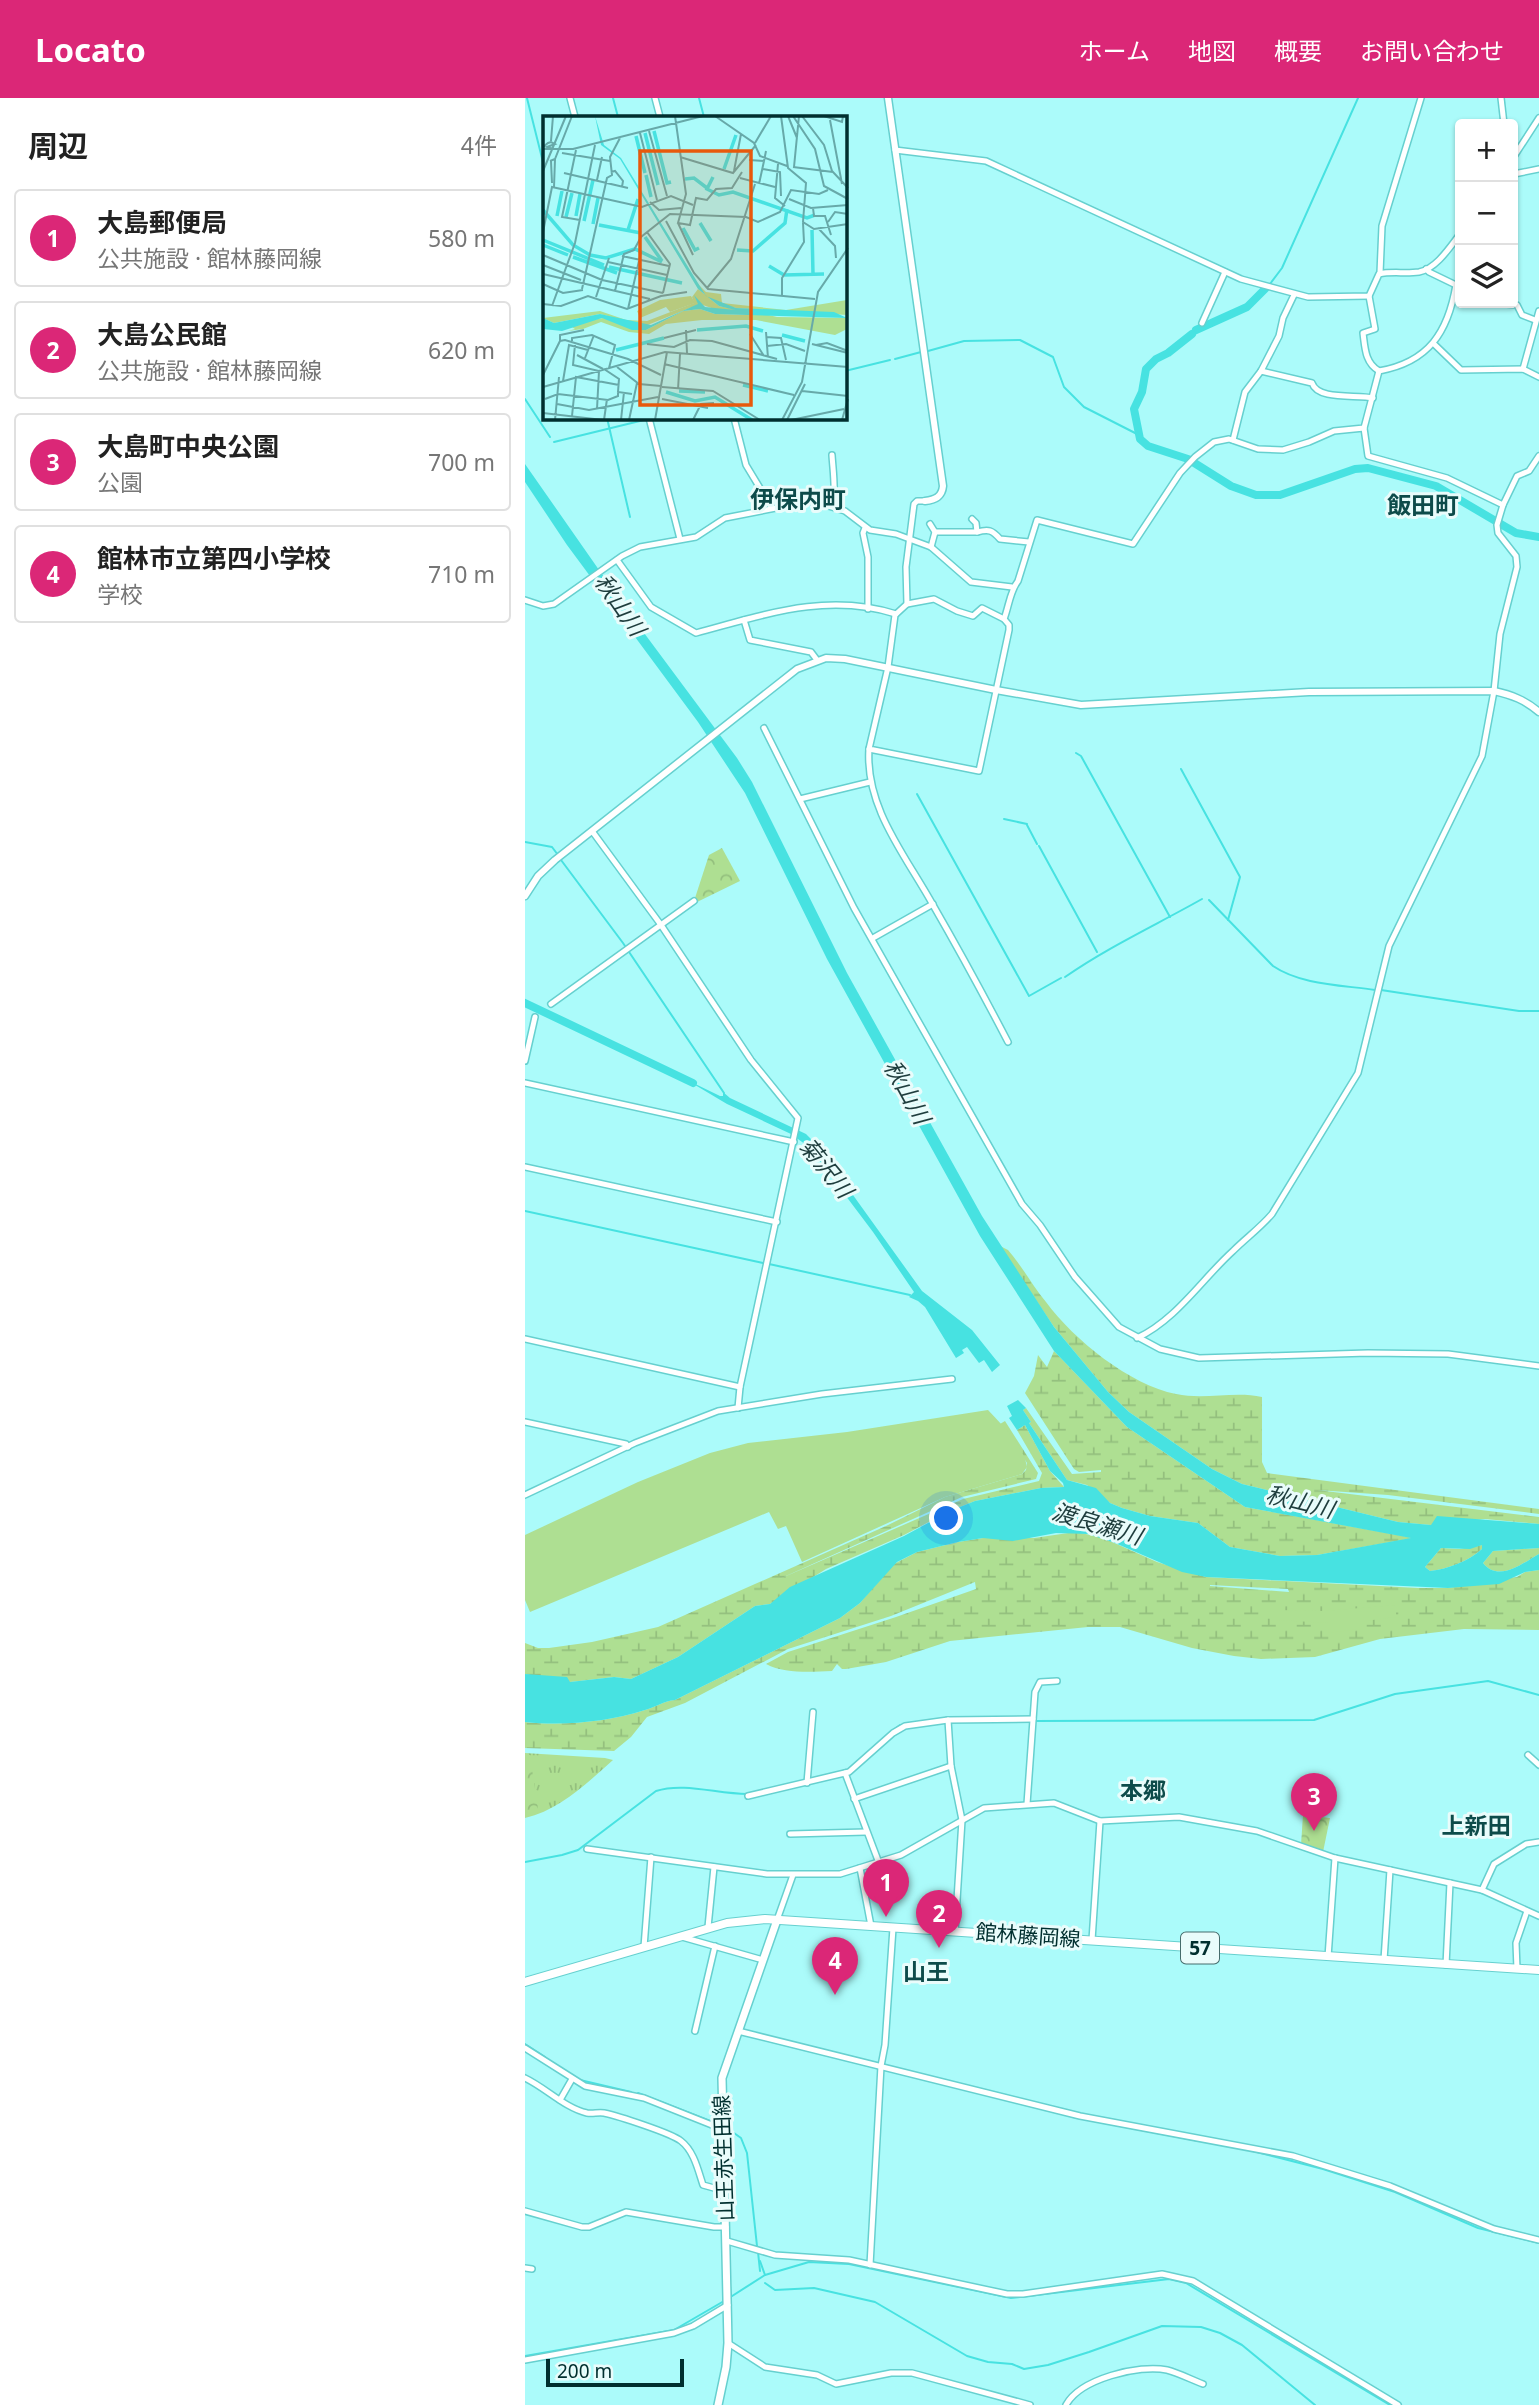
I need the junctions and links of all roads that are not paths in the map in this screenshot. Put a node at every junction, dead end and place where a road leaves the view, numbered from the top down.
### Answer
1 (570, 98) edge
2 (655, 98) edge
3 (888, 98) edge
4 (1421, 98) edge
5 (1501, 98) edge
6 (575, 116) edge
7 (660, 116) edge
8 (1539, 118) edge
9 (1503, 119) edge
10 (895, 150) junction
11 (1518, 150) edge
12 (1539, 169) edge
13 (1518, 173) edge
14 (1455, 240) edge
15 (1426, 269) junction
16 (1225, 272) junction
17 (1380, 274) junction
18 (1455, 285) edge
19 (1455, 294) edge
20 (1294, 295) junction
21 (1369, 296) junction
22 (1518, 307) edge
23 (1539, 310) edge
24 (1535, 320) junction
25 (1202, 323) dead end
26 (1434, 344) junction
27 (1523, 369) junction
28 (1261, 371) junction
29 (1379, 371) junction
30 (1539, 377) edge
31 (1373, 398) junction
32 (650, 420) edge
33 (734, 420) edge
34 (1364, 428) junction
35 (1233, 440) junction
36 (832, 455) dead end
37 (1539, 456) edge
38 (925, 501) joint
39 (1503, 505) junction
40 (833, 506) junction
41 (772, 508) junction
42 (972, 519) dead end
43 (930, 524) dead end
44 (865, 528) junction
45 (935, 532) junction
46 (977, 532) junction
47 (911, 538) junction
48 (680, 539) junction
49 (1029, 542) junction
50 (931, 547) junction
51 (616, 561) junction
52 (1012, 587) junction
53 (525, 600) edge
54 (907, 604) junction
55 (868, 609) junction
56 (896, 614) junction
57 (1004, 619) junction
58 (744, 620) junction
59 (817, 660) junction
60 (888, 667) junction
61 (996, 690) junction
62 (1494, 691) junction
63 (1539, 712) edge
64 (764, 728) dead end
65 (869, 749) junction
66 (870, 782) junction
67 (800, 799) junction
68 (592, 831) junction
69 (525, 896) edge
70 (694, 901) dead end
71 (933, 904) junction
72 (661, 925) junction
73 (873, 938) junction
74 (551, 1004) dead end
75 (535, 1017) dead end
76 (1008, 1042) dead end
77 (525, 1060) edge
78 (525, 1083) edge
79 (795, 1141) junction
80 (525, 1167) edge
81 (777, 1223) junction
82 (1137, 1338) junction
83 (525, 1339) edge
84 (1539, 1366) edge
85 (952, 1379) dead end
86 (740, 1387) junction
87 (738, 1408) junction
88 (525, 1422) edge
89 (628, 1447) junction
90 (525, 1495) edge
91 (1057, 1681) dead end
92 (813, 1712) dead end
93 (1033, 1719) junction
94 (948, 1720) junction
95 (1528, 1755) dead end
96 (1539, 1765) edge
97 (951, 1766) junction
98 (845, 1773) junction
99 (807, 1783) junction
100 (748, 1796) dead end
101 (854, 1799) junction
102 (1027, 1804) junction
103 (962, 1820) junction
104 (1100, 1821) junction
105 (866, 1832) junction
106 (790, 1834) dead end
107 (1539, 1842) edge
108 (587, 1849) dead end
109 (650, 1857) junction
110 (1335, 1858) junction
111 (879, 1863) junction
112 (714, 1867) junction
113 (860, 1868) junction
114 (1390, 1870) junction
115 (793, 1875) junction
116 (1450, 1884) junction
117 (1482, 1890) junction
118 (1527, 1911) junction
119 (1539, 1916) edge
120 (777, 1920) junction
121 (871, 1926) junction
122 (708, 1927) junction
123 (893, 1928) junction
124 (955, 1932) junction
125 (679, 1936) junction
126 (1092, 1940) junction
127 (715, 1946) junction
128 (645, 1947) junction
129 (1328, 1957) junction
130 (763, 1960) junction
131 (1384, 1960) junction
132 (1446, 1965) junction
133 (1517, 1969) junction
134 (1539, 1970) edge
135 (525, 1982) edge
136 (695, 2031) dead end
137 (738, 2031) junction
138 (525, 2048) edge
139 (881, 2066) junction
140 (525, 2078) edge
141 (572, 2079) junction
142 (561, 2100) junction
143 (722, 2129) junction
144 (725, 2191) junction
145 (525, 2211) edge
146 (726, 2227) junction
147 (1539, 2240) edge
148 (727, 2241) junction
149 (870, 2265) junction
150 (728, 2305) junction
151 (728, 2343) junction
152 (525, 2360) edge
153 (1203, 2384) dead end
154 (718, 2405) edge
155 (1030, 2405) edge
156 (1066, 2405) edge
157 (1398, 2405) edge

1 - 6 street
2 - 7 street
3 - 10 street
4 - 17 street
5 - 9 street
8 - 11 street
10 - 16 street
10 - 38 street
12 - 13 street
14 - 15 street
15 - 17 street
15 - 18 street
16 - 20 street
16 - 25 street
17 - 21 street
19 - 26 street
20 - 21 street
20 - 28 street
21 - 29 street
22 - 24 street
23 - 24 street
24 - 27 street
26 - 27 street
26 - 29 street
27 - 30 street
28 - 31 street
28 - 35 street
29 - 31 street
31 - 34 street
32 - 48 street
33 - 41 street
34 - 35 street
34 - 39 street
35 - 49 street
36 - 40 street
37 - 39 street
38 - 47 street
39 - 62 street
40 - 41 street
40 - 44 street
41 - 48 street
42 - 46 street
43 - 45 street
44 - 47 street
44 - 55 street
45 - 46 street
45 - 50 street
46 - 49 street
47 - 50 street
47 - 54 street
48 - 51 street
49 - 52 street
50 - 52 street
51 - 53 street
51 - 58 street
52 - 57 street
54 - 56 street
54 - 57 street
55 - 56 street
55 - 58 street
56 - 60 street
57 - 61 street
58 - 59 street
59 - 60 street
59 - 68 street
60 - 61 street
60 - 65 street
61 - 62 street
61 - 65 street
62 - 63 street
62 - 82 street
64 - 67 street
65 - 66 street
66 - 67 street
66 - 71 street
67 - 73 street
68 - 69 street
68 - 72 street
70 - 72 street
71 - 73 street
71 - 76 street
72 - 74 street
72 - 79 street
73 - 82 street
75 - 77 street
78 - 79 street
79 - 81 street
80 - 81 street
81 - 86 street
82 - 84 street
83 - 86 street
85 - 87 street
86 - 87 street
87 - 89 street
88 - 89 street
89 - 90 street
91 - 93 street
92 - 99 street
93 - 94 street
93 - 102 street
94 - 97 street
94 - 98 street
95 - 96 street
97 - 101 street
97 - 103 street
98 - 99 street
98 - 101 street
99 - 100 street
101 - 105 street
102 - 103 street
102 - 104 street
103 - 111 street
103 - 124 street
104 - 110 street
104 - 126 street
105 - 106 street
105 - 111 street
107 - 117 street
108 - 109 street
109 - 112 street
109 - 128 street
110 - 114 street
110 - 129 street
111 - 113 street
112 - 115 street
112 - 122 street
113 - 115 street
113 - 121 street
114 - 116 street
114 - 131 street
115 - 120 street
116 - 117 street
116 - 132 street
117 - 118 street
118 - 119 street
118 - 133 street
120 - 121 main road, 館林藤岡線 / 57
120 - 122 main road, 館林藤岡線 / 57
120 - 130 main road, 山王赤生田線
121 - 123 main road, 館林藤岡線 / 57
122 - 125 main road, 館林藤岡線 / 57
123 - 124 main road, 館林藤岡線 / 57
123 - 139 street
124 - 126 main road, 館林藤岡線 / 57
125 - 127 street
125 - 128 main road, 館林藤岡線 / 57
126 - 129 main road, 館林藤岡線 / 57
127 - 130 street
127 - 136 street
128 - 135 main road, 館林藤岡線 / 57
129 - 131 main road, 館林藤岡線 / 57
130 - 137 main road, 山王赤生田線
131 - 132 main road, 館林藤岡線 / 57
132 - 133 main road, 館林藤岡線 / 57
133 - 134 main road, 館林藤岡線 / 57
137 - 139 street
137 - 143 main road, 山王赤生田線
138 - 141 street
139 - 147 street
139 - 149 street
140 - 142 street
141 - 142 street
141 - 143 street
142 - 144 street
143 - 144 main road, 山王赤生田線
144 - 146 main road, 山王赤生田線
145 - 146 street
146 - 148 main road, 山王赤生田線
148 - 149 street
148 - 150 main road, 山王赤生田線
149 - 157 street
150 - 151 main road, 山王赤生田線
150 - 152 street
151 - 154 main road, 山王赤生田線
151 - 155 street
153 - 156 street

